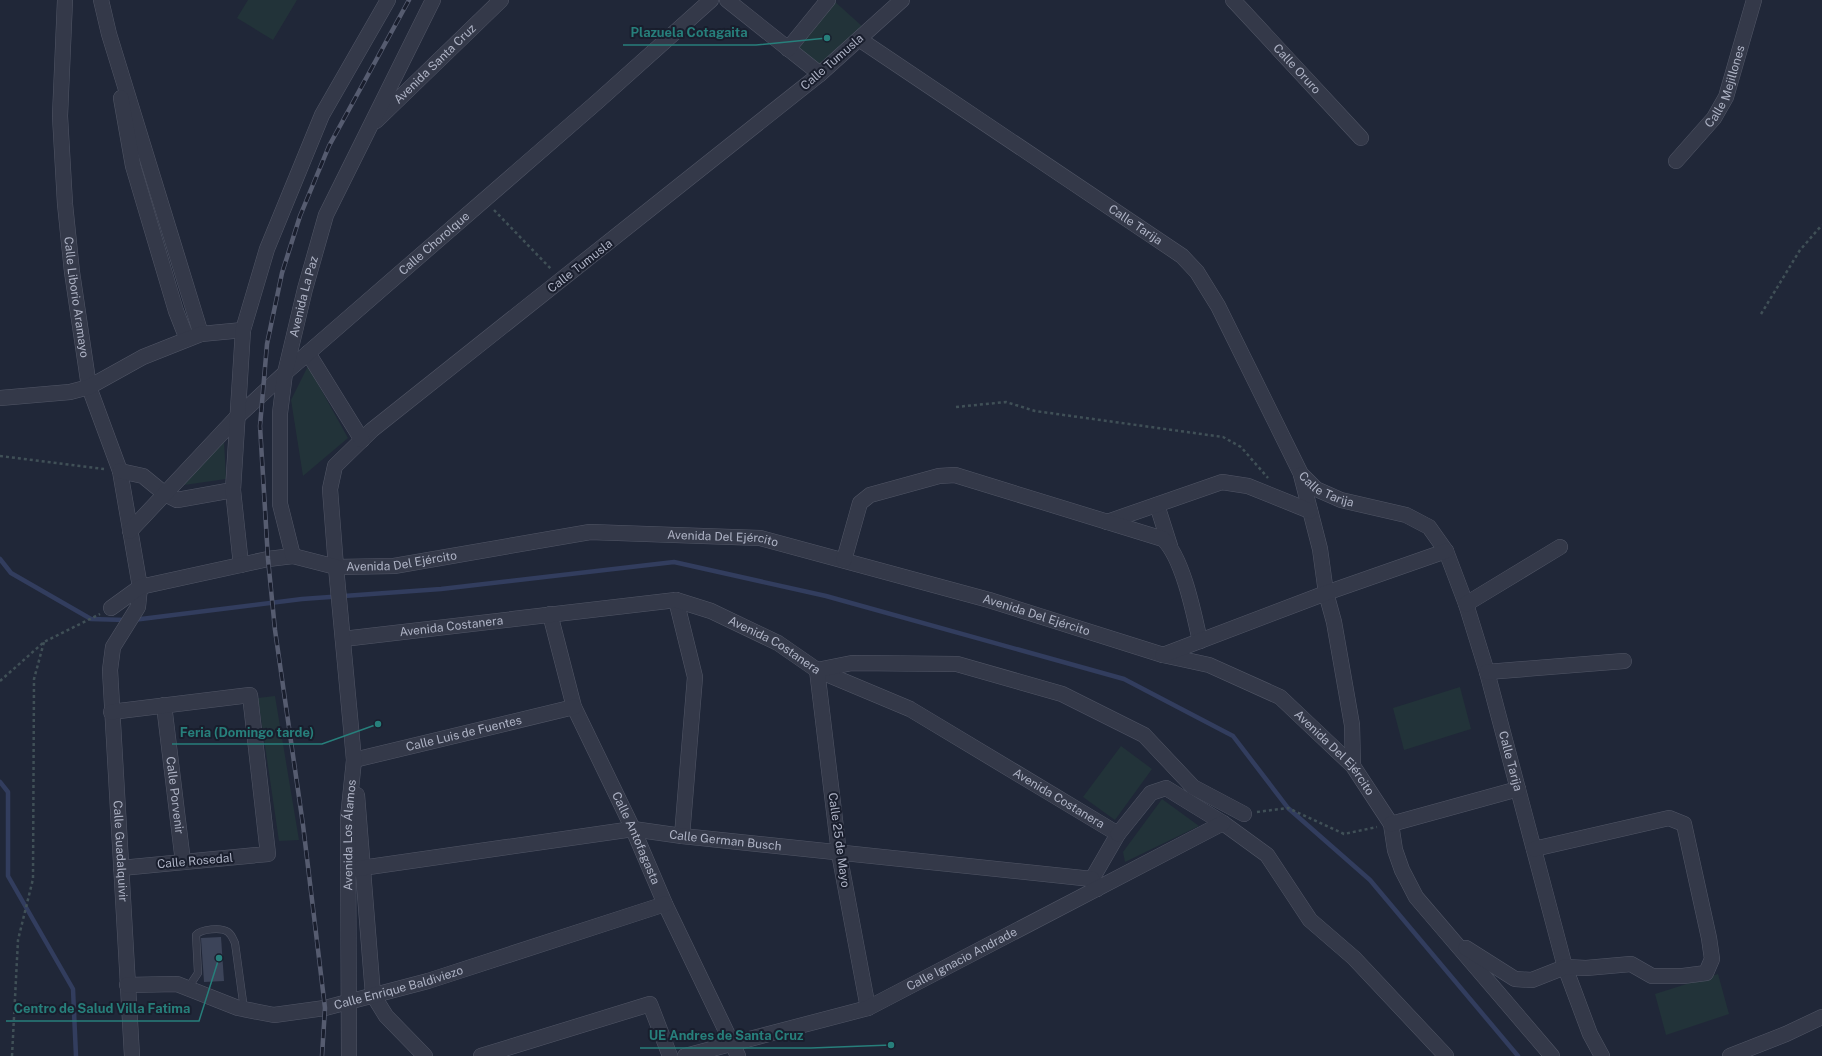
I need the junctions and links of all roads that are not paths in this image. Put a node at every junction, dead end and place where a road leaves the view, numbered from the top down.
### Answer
1 (65, 0) edge
2 (101, 0) edge
3 (388, 0) edge
4 (433, 0) edge
5 (501, 0) edge
6 (711, 0) edge
7 (727, 0) edge
8 (828, 0) edge
9 (902, 0) edge
10 (1233, 0) edge
11 (1754, 0) edge
12 (109, 34) junction
13 (859, 39) junction
14 (788, 49) junction
15 (820, 74) junction
16 (368, 128) junction
17 (1361, 138) dead end
18 (1676, 161) dead end
19 (243, 330) junction
20 (202, 334) junction
21 (187, 339) junction
22 (308, 353) junction
23 (285, 373) junction
24 (89, 387) junction
25 (0, 398) edge
26 (236, 418) junction
27 (362, 440) junction
28 (120, 471) junction
29 (1301, 474) junction
30 (233, 490) junction
31 (165, 494) junction
32 (1157, 505) junction
33 (1310, 511) junction
34 (1107, 522) junction
35 (130, 531) junction
36 (1170, 546) junction
37 (1560, 546) dead end
38 (1446, 551) junction
39 (293, 556) junction
40 (844, 560) junction
41 (241, 565) junction
42 (336, 567) junction
43 (140, 587) junction
44 (1326, 593) junction
45 (676, 600) junction
46 (1466, 604) junction
47 (111, 608) road end
48 (550, 614) junction
49 (343, 639) junction
50 (1200, 641) junction
51 (113, 647) joint
52 (1164, 655) junction
53 (1624, 661) dead end
54 (817, 670) junction
55 (1487, 672) junction
56 (164, 705) junction
57 (574, 707) junction
58 (111, 712) junction
59 (354, 760) junction
60 (1353, 766) junction
61 (1518, 789) junction
62 (1244, 814) road end
63 (1224, 824) junction
64 (1391, 824) junction
65 (633, 829) junction
66 (1118, 834) junction
67 (682, 836) junction
68 (1534, 849) junction
69 (839, 853) junction
70 (183, 862) junction
71 (122, 868) junction
72 (364, 868) junction
73 (348, 870) junction
74 (1095, 884) junction
75 (665, 904) junction
76 (1452, 940) junction
77 (1566, 967) junction
78 (127, 985) junction
79 (188, 988) junction
80 (373, 995) junction
81 (350, 1000) junction
82 (868, 1008) junction
83 (244, 1009) junction
84 (1822, 1017) edge
85 (736, 1050) edge
86 (1602, 1054) edge
87 (132, 1056) edge
88 (349, 1056) edge
89 (426, 1056) edge
90 (482, 1056) edge
91 (670, 1056) edge
92 (685, 1056) edge
93 (1446, 1056) edge
94 (1552, 1056) edge
95 (1616, 1056) edge
96 (1730, 1056) edge

1 - 24 street, Calle Liborio Aramayo
2 - 12 street
3 - 19 street
4 - 16 street, Avenida La Paz
5 - 16 street, Avenida Santa Cruz
6 - 22 street, Calle Chorolque
7 - 14 street
8 - 14 street
9 - 13 street, Calle Tumusla
10 - 17 street, Calle Oruro
11 - 18 street, Calle Mejillones
12 - 20 street
12 - 21 street
13 - 15 street, Calle Tumusla
13 - 29 street, Calle Tarija
14 - 15 street
15 - 27 street, Calle Tumusla
16 - 23 street, Avenida La Paz
19 - 20 street
19 - 26 street
20 - 21 street
21 - 24 street
22 - 23 street, Calle Chorolque
22 - 27 street
23 - 26 street, Calle Chorolque
23 - 39 street, Avenida La Paz
24 - 25 street
24 - 28 street, Calle Liborio Aramayo
26 - 30 street
26 - 31 street, Calle Chorolque
27 - 42 street, Calle Tumusla
28 - 31 street
28 - 35 street, Calle Liborio Aramayo
29 - 33 street
29 - 38 street, Calle Tarija
30 - 31 street
30 - 41 street
31 - 35 street, Calle Chorolque
32 - 33 street
32 - 34 street
32 - 36 street
33 - 44 street
34 - 36 street
34 - 40 street
35 - 43 street, Calle Liborio Aramayo
36 - 50 street
37 - 46 street
38 - 44 street
38 - 46 street, Calle Tarija
39 - 41 street
39 - 42 street
40 - 42 street, Avenida Del Ejército
40 - 52 street, Avenida Del Ejército
41 - 43 street
42 - 49 street, Avenida Los Álamos
43 - 47 street
43 - 51 street, Calle Liborio Aramayo
44 - 50 street
44 - 60 street
45 - 48 street, Avenida Costanera
45 - 54 street, Avenida Costanera
45 - 67 street
46 - 55 street, Calle Tarija
48 - 49 street, Avenida Costanera
48 - 57 street, Calle Antofagasta
49 - 59 street, Avenida Los Álamos
50 - 52 street
51 - 58 street, Calle Guadalquivir
52 - 60 street, Avenida Del Ejército
53 - 55 street
54 - 62 street
54 - 66 street, Avenida Costanera
54 - 69 street, Calle 25 de Mayo
55 - 61 street, Calle Tarija
56 - 58 street
56 - 70 street, Calle Porvenir
56 - 70 street, Calle Rosedal
57 - 59 street, Calle Luis de Fuentes
57 - 65 street, Calle Antofagasta
58 - 71 street, Calle Guadalquivir
59 - 72 street
59 - 73 street, Avenida Los Álamos
60 - 64 street, Avenida Del Ejército
61 - 64 street
61 - 68 street, Calle Tarija
63 - 66 street
63 - 74 street, Calle Ignacio Andrade
63 - 93 street
64 - 76 street, Avenida Del Ejército
65 - 67 street, Calle German Busch
65 - 72 street, Calle German Busch
65 - 75 street, Calle Antofagasta
66 - 74 street, Avenida Costanera
67 - 69 street, Calle German Busch
68 - 77 street, Calle Tarija
68 - 77 street
69 - 74 street, Calle German Busch
69 - 82 street, Calle 25 de Mayo
70 - 71 street, Calle Rosedal
71 - 78 street, Calle Guadalquivir
72 - 73 street, Calle German Busch
72 - 80 street
73 - 81 street, Avenida Los Álamos
74 - 82 street, Calle Ignacio Andrade
75 - 80 street, Calle Enrique Baldiviezo
75 - 85 street, Calle Antofagasta
76 - 77 street
76 - 94 street, Avenida Del Ejército
77 - 86 street, Calle Tarija
78 - 79 street, Calle Enrique Baldiviezo
78 - 87 street, Calle Guadalquivir
79 - 83 street, Calle Enrique Baldiviezo
79 - 83 lane
80 - 81 street, Calle Enrique Baldiviezo
80 - 89 street
81 - 83 street, Calle Enrique Baldiviezo
81 - 88 street, Avenida Los Álamos
82 - 85 street, Calle Ignacio Andrade
84 - 96 street
85 - 92 street, Calle Ignacio Andrade
86 - 95 street
90 - 91 street

